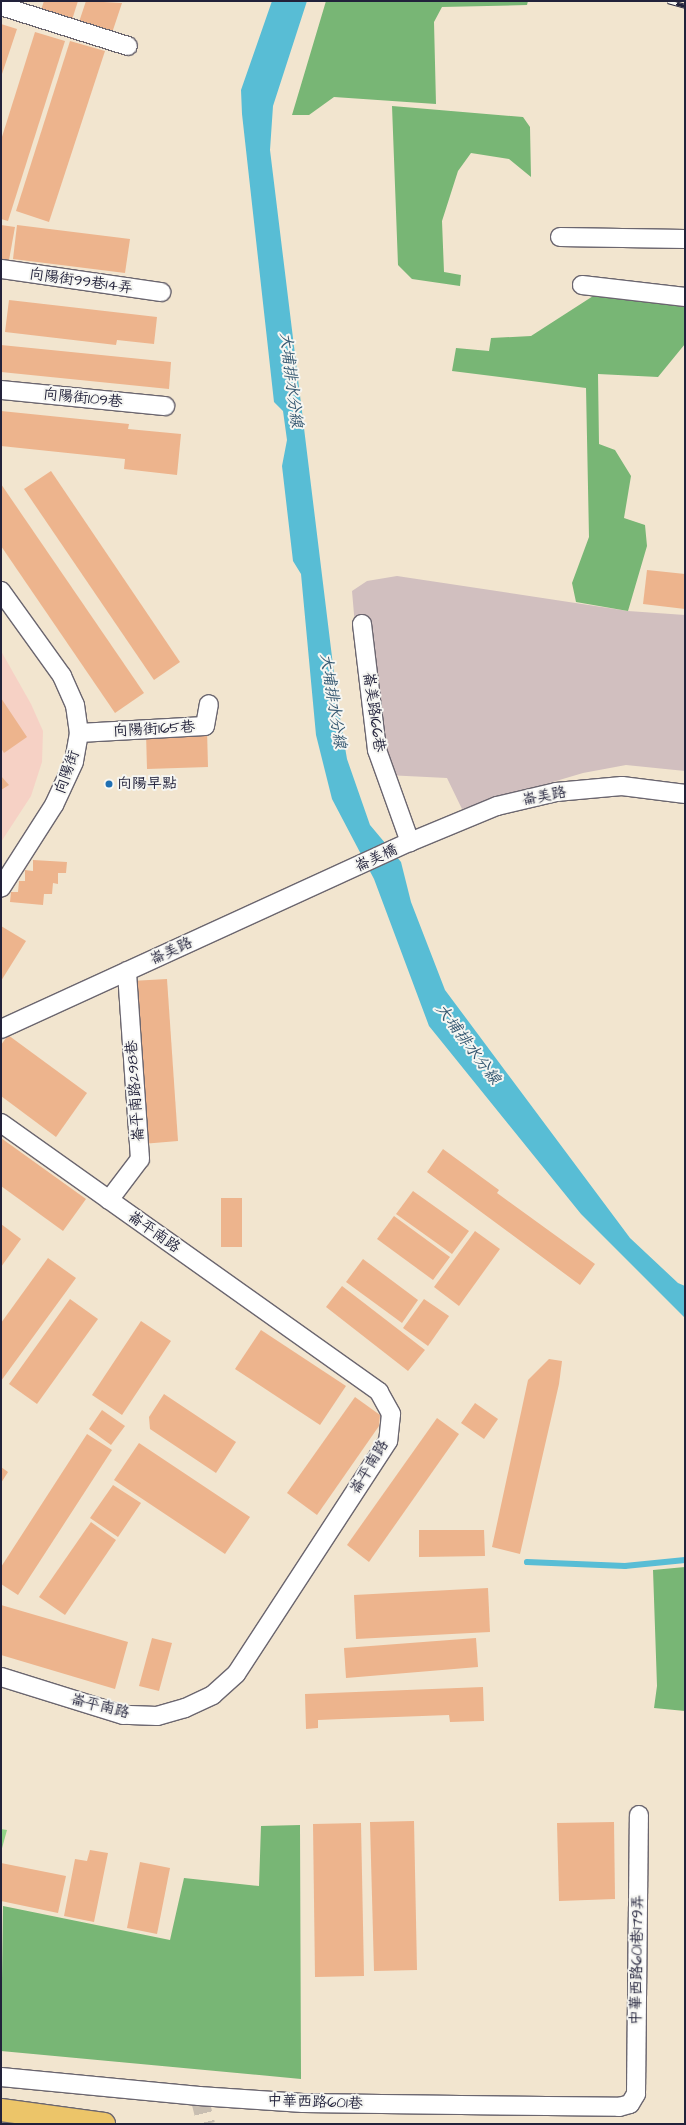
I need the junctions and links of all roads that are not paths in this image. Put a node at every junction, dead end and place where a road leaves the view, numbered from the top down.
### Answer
1 (1, 6) edge
2 (128, 46) dead end
3 (560, 237) dead end
4 (685, 239) edge
5 (1, 269) edge
6 (582, 285) dead end
7 (161, 292) dead end
8 (685, 297) edge
9 (1, 390) edge
10 (165, 406) dead end
11 (1, 591) edge
12 (362, 624) dead end
13 (209, 704) dead end
14 (79, 733) junction
15 (685, 794) edge
16 (410, 842) junction
17 (341, 874) joint
18 (1, 888) edge
19 (127, 971) junction
20 (1, 1029) edge
21 (1, 1123) edge
22 (109, 1200) junction
23 (1, 1677) edge
24 (639, 1815) dead end
25 (1, 2077) edge
26 (630, 2104) joint
27 (1, 2110) edge
28 (104, 2124) edge

1 - 2 street
3 - 4 street
5 - 7 street, 向陽街99巷14弄
6 - 8 street
9 - 10 street, 向陽街109巷
11 - 14 street, 向陽街
12 - 16 street, 崙美路166巷
13 - 14 street, 向陽街165巷
14 - 18 street, 向陽街
15 - 16 street, 崙美路
16 - 17 street, 崙美橋
17 - 19 street, 崙美路
19 - 20 street, 崙美路
19 - 22 street, 崙平南路298巷
21 - 22 street, 崙平南路
22 - 23 street, 崙平南路
24 - 26 street, 中華西路601巷179弄
25 - 26 street, 中華西路601巷
27 - 28 highway

